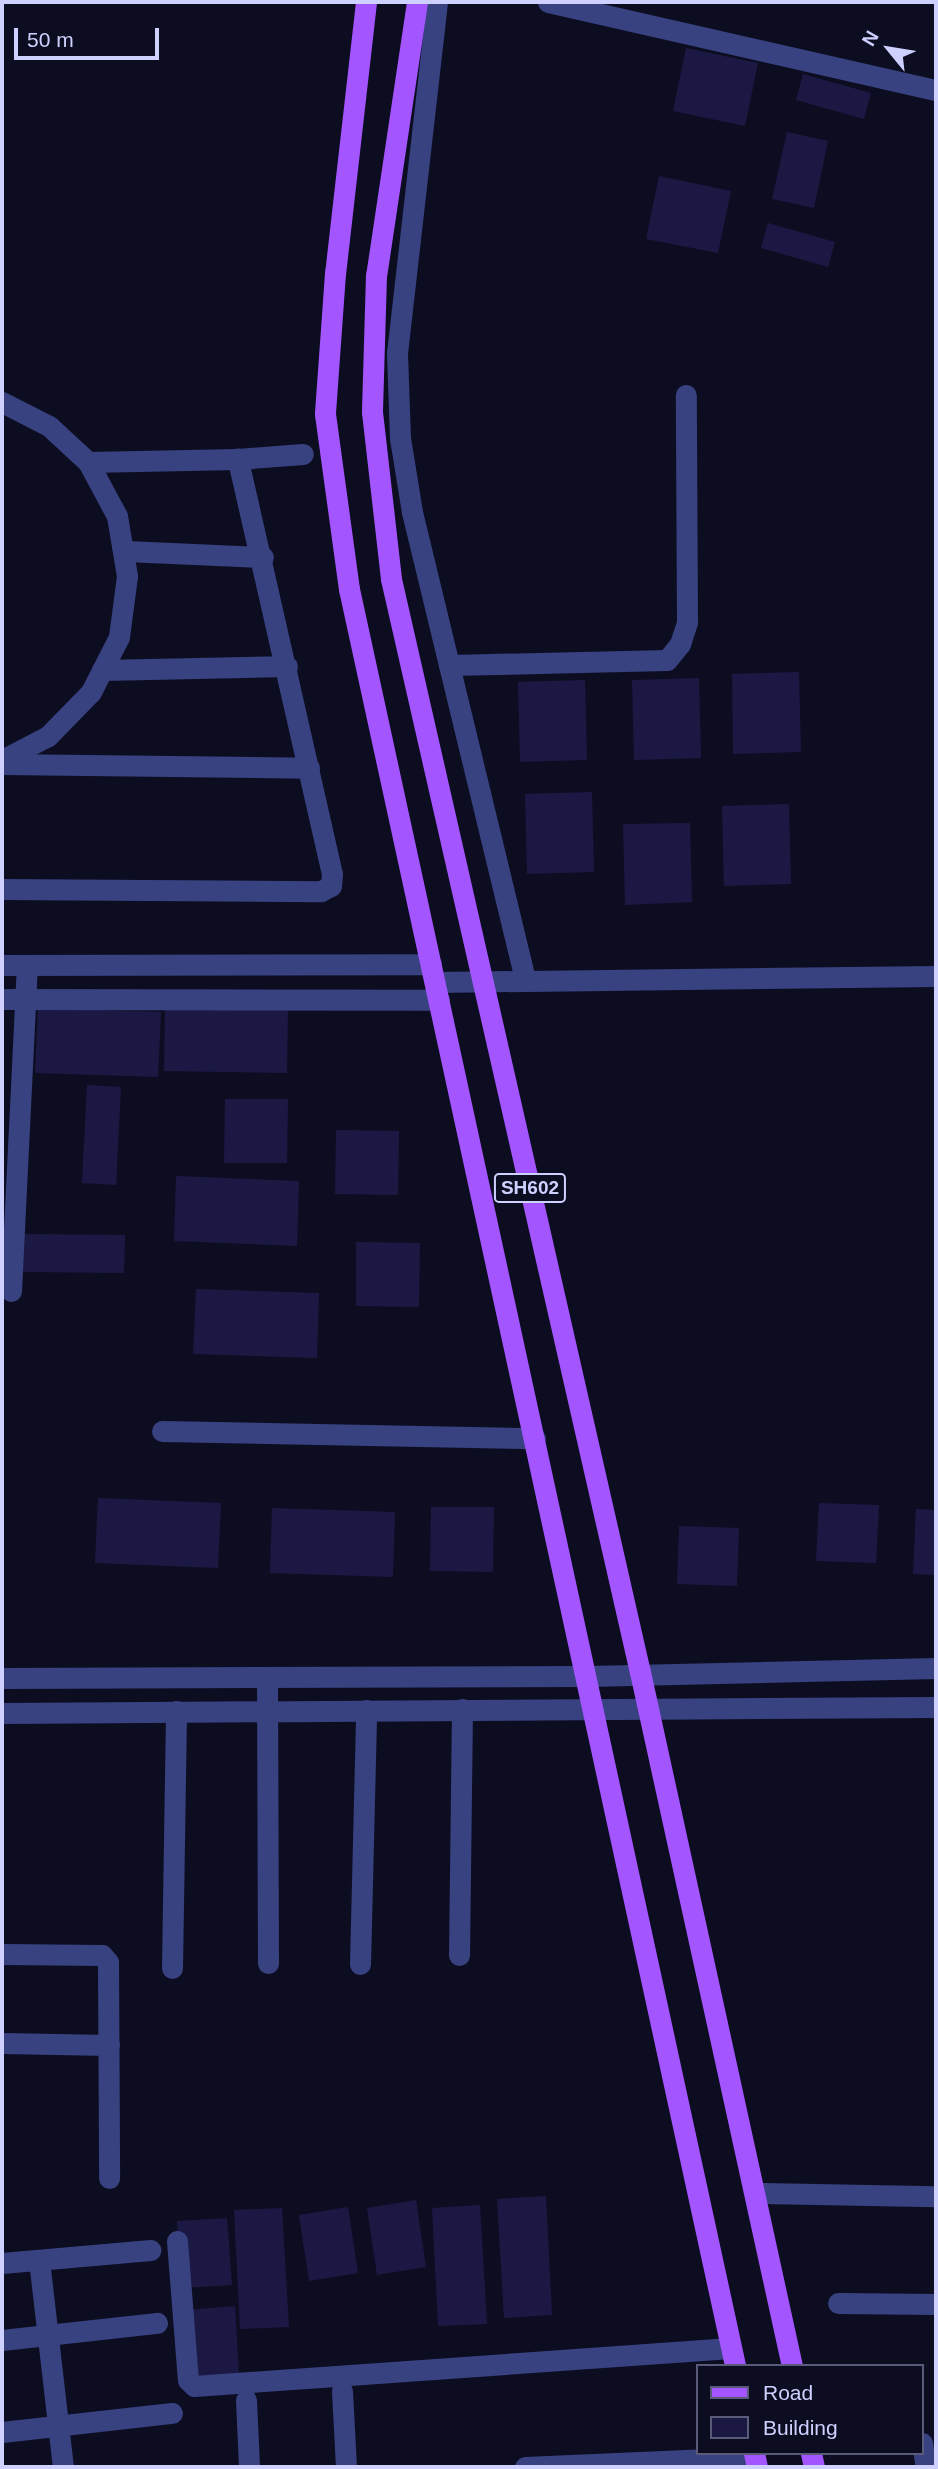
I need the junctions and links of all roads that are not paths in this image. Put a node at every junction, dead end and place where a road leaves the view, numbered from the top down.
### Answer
1 (366, 2) edge
2 (417, 2) edge
3 (437, 2) edge
4 (548, 2) edge
5 (936, 90) edge
6 (686, 396) dead end
7 (2, 402) edge
8 (303, 454) dead end
9 (239, 459) junction
10 (88, 462) junction
11 (126, 551) junction
12 (263, 556) junction
13 (449, 665) junction
14 (287, 666) junction
15 (103, 670) junction
16 (2, 762) edge
17 (309, 768) junction
18 (2, 889) edge
19 (2, 965) edge
20 (27, 965) junction
21 (936, 976) edge
22 (525, 978) junction
23 (482, 979) junction
24 (435, 982) junction
25 (2, 999) edge
26 (25, 999) junction
27 (11, 1292) dead end
28 (162, 1431) dead end
29 (535, 1438) junction
30 (936, 1668) edge
31 (640, 1672) junction
32 (588, 1676) junction
33 (267, 1677) junction
34 (2, 1678) edge
35 (936, 1707) edge
36 (594, 1708) junction
37 (462, 1709) junction
38 (648, 1709) junction
39 (366, 1710) junction
40 (268, 1711) junction
41 (176, 1712) junction
42 (2, 1713) edge
43 (2, 1954) edge
44 (459, 1955) dead end
45 (268, 1963) dead end
46 (360, 1964) dead end
47 (172, 1968) dead end
48 (2, 2043) edge
49 (109, 2045) junction
50 (109, 2178) dead end
51 (756, 2193) junction
52 (936, 2196) edge
53 (177, 2241) dead end
54 (150, 2250) dead end
55 (38, 2260) junction
56 (2, 2263) edge
57 (838, 2303) dead end
58 (936, 2304) edge
59 (157, 2323) dead end
60 (49, 2335) junction
61 (2, 2340) edge
62 (733, 2357) edge
63 (792, 2364) edge
64 (342, 2391) dead end
65 (246, 2400) dead end
66 (172, 2413) dead end
67 (58, 2426) junction
68 (2, 2432) edge
69 (755, 2459) edge
70 (63, 2467) edge
71 (249, 2467) edge
72 (346, 2467) edge
73 (525, 2467) edge

1 - 24 main road, SH602
2 - 23 main road, SH602
3 - 13 street
4 - 5 street
6 - 13 street
7 - 10 street
8 - 9 street
9 - 10 street
9 - 12 street
10 - 11 street
11 - 12 street
11 - 15 street
12 - 14 street
13 - 22 street
14 - 15 street
14 - 17 street
15 - 16 street
16 - 17 street
17 - 18 street
19 - 20 street
20 - 24 street
20 - 26 street
21 - 22 street
22 - 23 street
23 - 24 street
23 - 31 main road, SH602
24 - 26 street
24 - 29 main road, SH602
25 - 26 street
26 - 27 street
28 - 29 street
29 - 32 main road, SH602
30 - 31 street
31 - 32 street
31 - 38 main road, SH602
32 - 33 street
32 - 36 main road, SH602
33 - 34 street
33 - 40 street
35 - 38 street
36 - 37 street
36 - 38 street
36 - 62 main road, SH602
37 - 39 street
37 - 44 street
38 - 51 main road, SH602
39 - 40 street
39 - 46 street
40 - 41 street
40 - 45 street
41 - 42 street
41 - 47 street
43 - 49 street
48 - 49 street
49 - 50 street
51 - 52 street
51 - 63 main road, SH602
53 - 62 street
54 - 55 street
55 - 56 street
55 - 60 street
57 - 58 street
59 - 60 street
60 - 61 street
60 - 67 street
64 - 72 street
65 - 71 street
66 - 67 street
67 - 68 street
67 - 70 street
69 - 73 street

